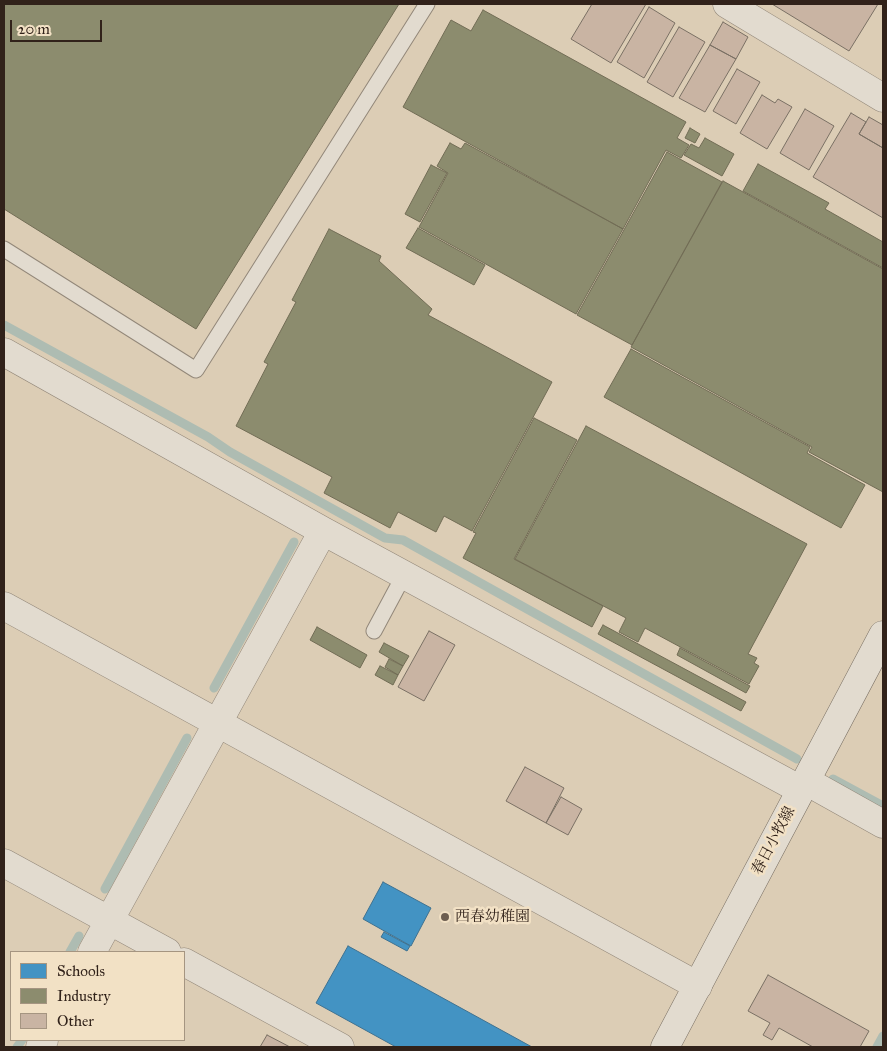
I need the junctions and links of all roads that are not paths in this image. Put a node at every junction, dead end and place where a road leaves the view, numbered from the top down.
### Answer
1 (427, 4) edge
2 (727, 4) edge
3 (883, 98) edge
4 (4, 249) edge
5 (4, 352) edge
6 (323, 531) junction
7 (404, 575) junction
8 (4, 606) edge
9 (374, 631) dead end
10 (883, 635) edge
11 (218, 723) junction
12 (803, 786) junction
13 (883, 824) edge
14 (4, 863) edge
15 (109, 921) junction
16 (93, 951) edge
17 (165, 951) edge
18 (185, 963) edge
19 (698, 986) junction
20 (340, 1047) edge
21 (665, 1047) edge

1 - 4 lane
2 - 3 street
5 - 6 street
6 - 7 street
6 - 11 street
7 - 9 lane
7 - 12 street
8 - 11 street
10 - 12 street, 春日小牧線
11 - 15 street
11 - 19 street
12 - 13 street
12 - 19 street, 春日小牧線
14 - 15 street
15 - 16 street
15 - 17 street
18 - 20 street
19 - 21 street, 春日小牧線

